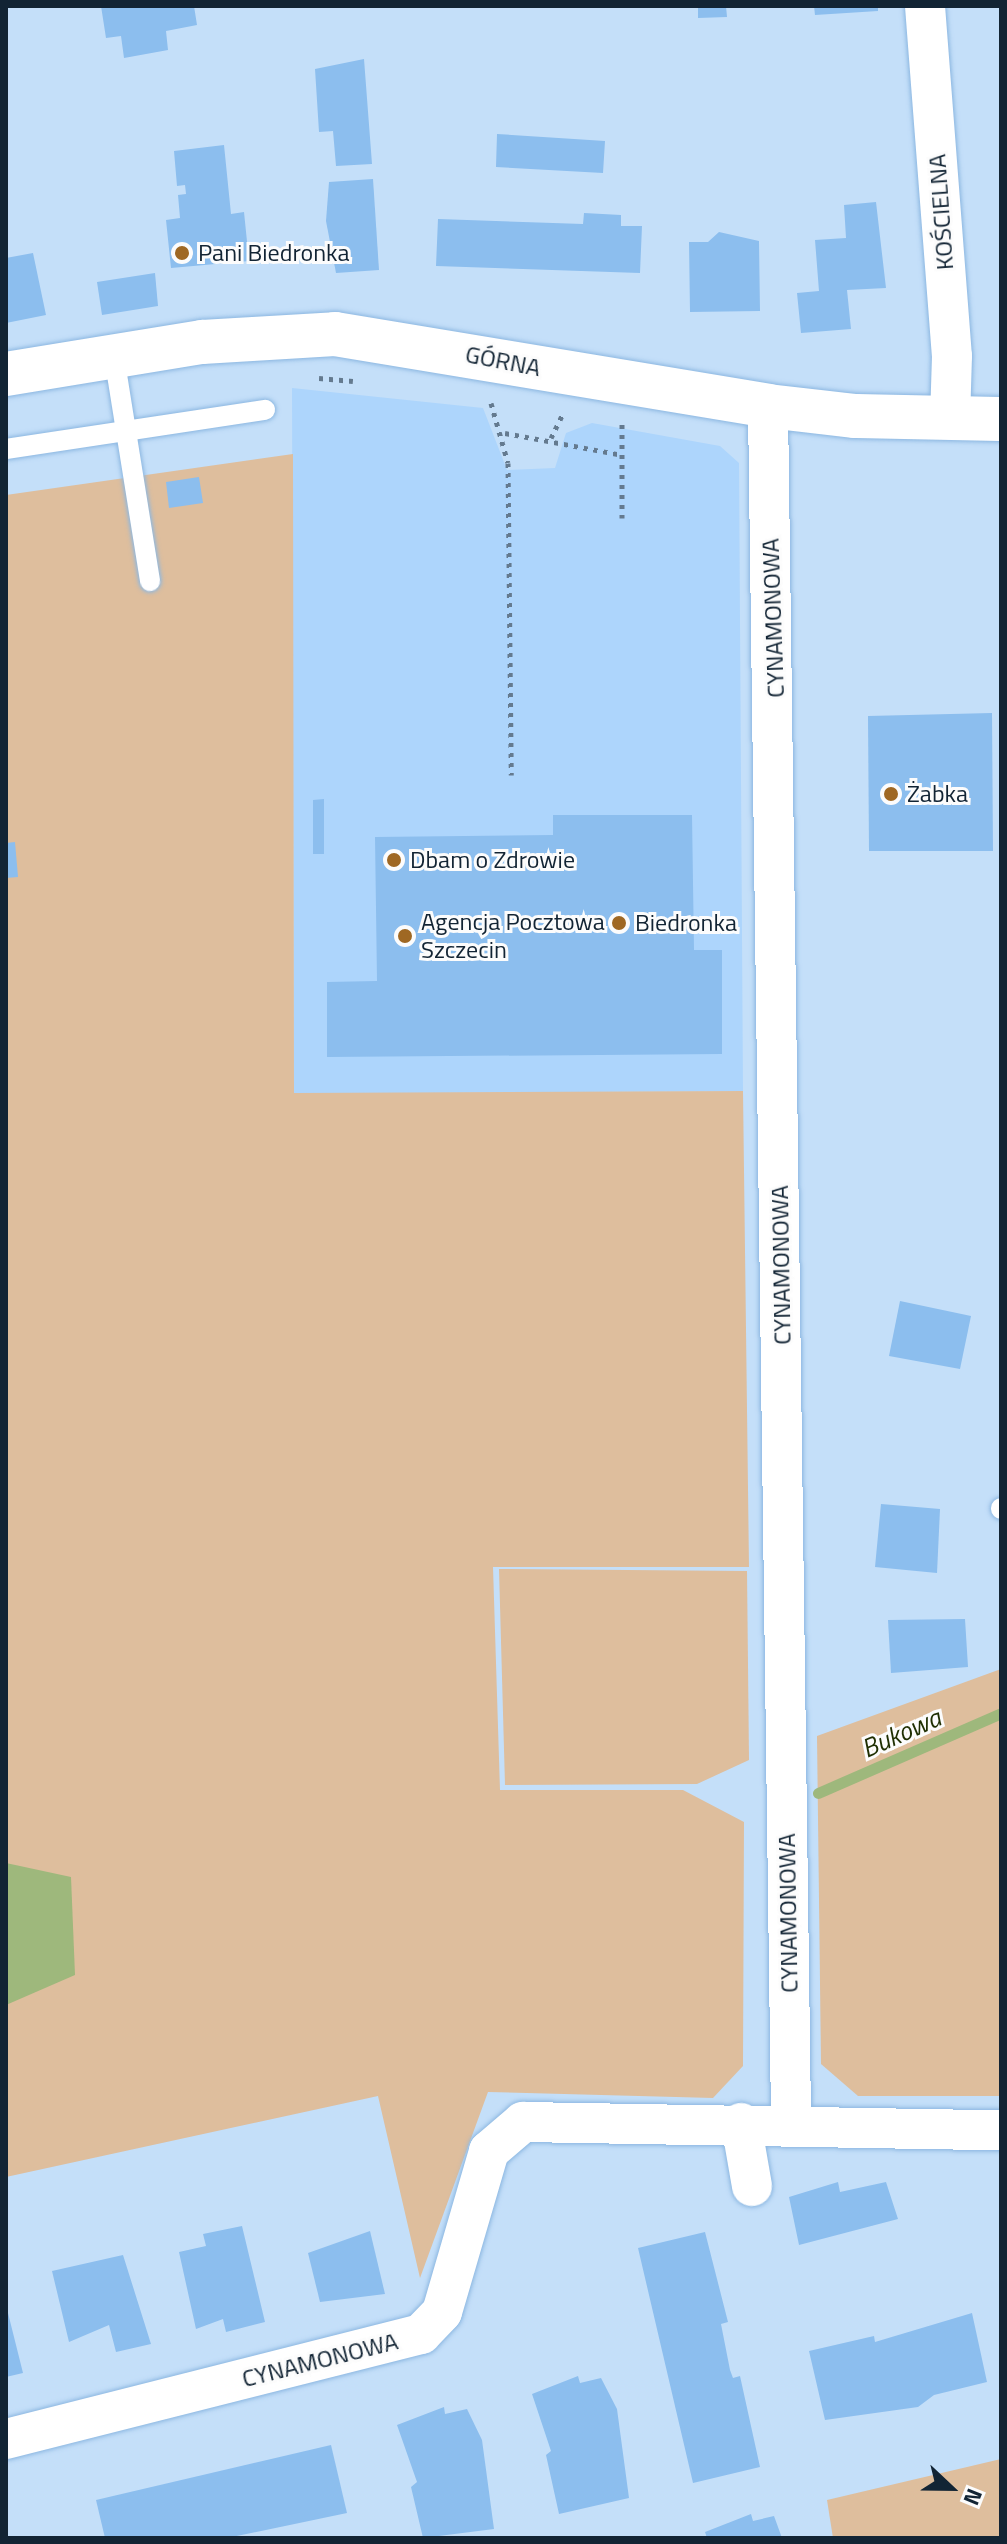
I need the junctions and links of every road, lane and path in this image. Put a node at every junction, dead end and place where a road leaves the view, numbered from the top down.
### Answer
1 (925, 6) edge
2 (114, 356) junction
3 (6, 374) edge
4 (310, 376) dead end
5 (371, 383) dead end
6 (478, 396) dead end
7 (768, 406) junction
8 (265, 410) dead end
9 (950, 419) junction
10 (1001, 419) edge
11 (622, 420) dead end
12 (126, 430) junction
13 (505, 433) junction
14 (6, 449) edge
15 (622, 455) junction
16 (622, 518) dead end
17 (150, 581) dead end
18 (511, 775) dead end
19 (741, 2123) junction
20 (791, 2126) junction
21 (1001, 2130) edge
22 (752, 2186) dead end
23 (6, 2439) edge

1 - 9 street, KOŚCIELNA
2 - 3 street, GÓRNA
2 - 7 street, GÓRNA
2 - 12 lane
4 - 5 path
6 - 13 path
7 - 9 street, GÓRNA
7 - 20 street, CYNAMONOWA
8 - 12 lane
9 - 10 street, GÓRNA
11 - 15 path
12 - 14 lane
12 - 17 lane
13 - 15 path
13 - 18 path
15 - 16 path
19 - 20 street, CYNAMONOWA
19 - 22 street
19 - 23 street, CYNAMONOWA
20 - 21 street, CYNAMONOWA

